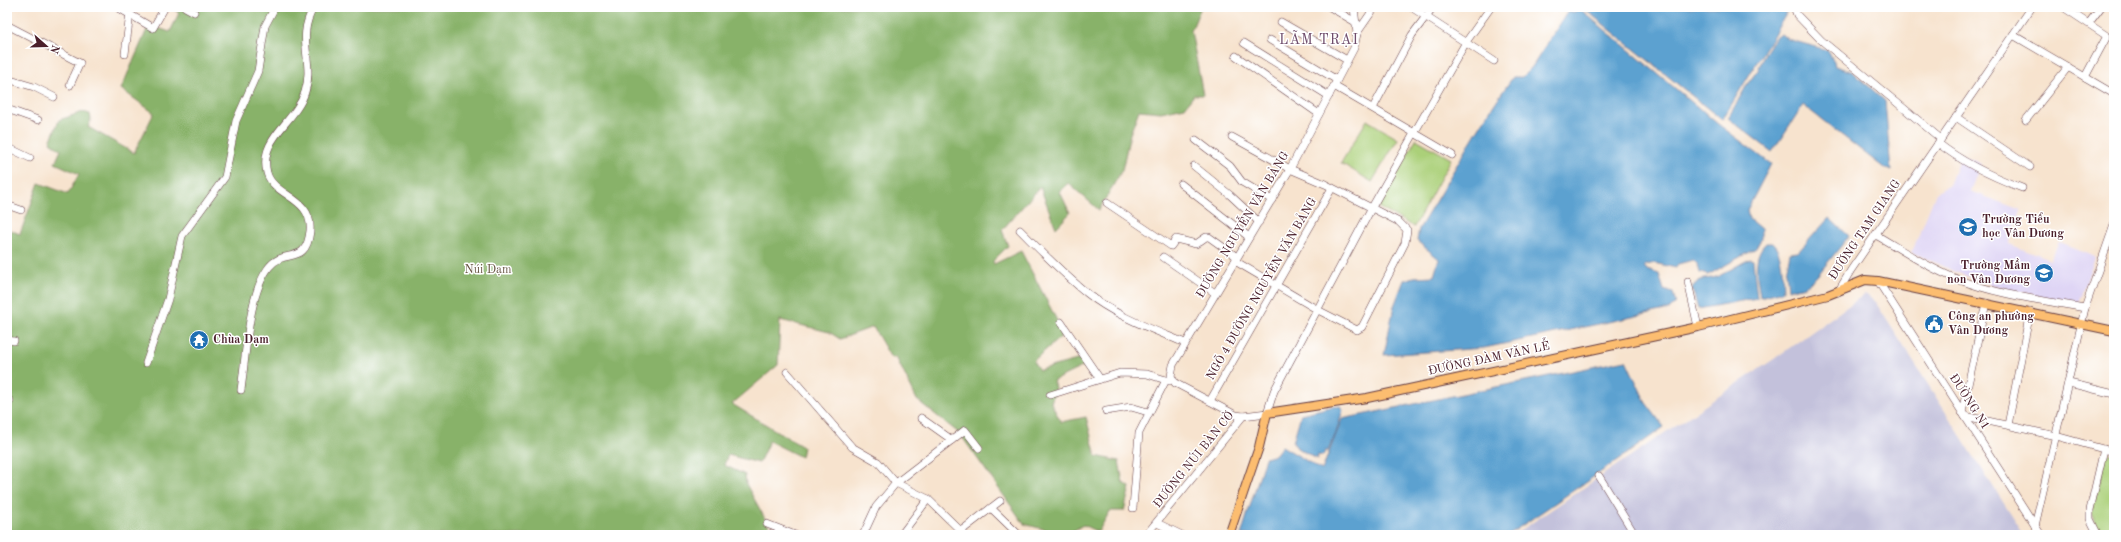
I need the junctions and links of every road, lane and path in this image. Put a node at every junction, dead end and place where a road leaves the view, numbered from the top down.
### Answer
1 (117, 7) edge
2 (165, 7) edge
3 (185, 7) edge
4 (275, 7) edge
5 (314, 7) edge
6 (1330, 7) edge
7 (1354, 7) edge
8 (1375, 7) edge
9 (1411, 7) edge
10 (1433, 7) edge
11 (1492, 7) edge
12 (1794, 7) edge
13 (2032, 7) edge
14 (2063, 7) edge
15 (2100, 7) edge
16 (194, 12) dead end
17 (130, 13) junction
18 (1426, 16) junction
19 (1281, 22) dead end
20 (1357, 23) junction
21 (2089, 23) junction
22 (7, 25) edge
23 (1357, 34) junction
24 (2013, 35) junction
25 (1270, 40) dead end
26 (1466, 42) junction
27 (1244, 43) dead end
28 (125, 54) dead end
29 (1236, 56) dead end
30 (1347, 60) junction
31 (1494, 61) dead end
32 (2068, 67) junction
33 (2085, 77) junction
34 (7, 79) edge
35 (1336, 83) junction
36 (70, 85) dead end
37 (2113, 91) edge
38 (1329, 96) junction
39 (54, 97) dead end
40 (7, 108) edge
41 (1373, 108) junction
42 (1319, 114) junction
43 (1956, 117) junction
44 (38, 120) dead end
45 (2026, 120) dead end
46 (1414, 134) junction
47 (1232, 137) dead end
48 (1196, 140) dead end
49 (1940, 141) junction
50 (7, 148) edge
51 (1452, 155) dead end
52 (30, 158) dead end
53 (1194, 166) dead end
54 (2030, 167) dead end
55 (1290, 169) junction
56 (1180, 184) dead end
57 (1332, 188) junction
58 (2022, 188) dead end
59 (1272, 200) junction
60 (1107, 203) dead end
61 (7, 205) edge
62 (1371, 209) junction
63 (21, 210) dead end
64 (1259, 222) junction
65 (2114, 225) edge
66 (1020, 230) dead end
67 (1876, 234) junction
68 (1249, 237) junction
69 (1163, 257) dead end
70 (1236, 259) junction
71 (1878, 281) junction
72 (1688, 282) dead end
73 (1276, 285) junction
74 (1838, 292) junction
75 (1215, 293) junction
76 (1986, 303) junction
77 (2086, 308) junction
78 (1318, 310) junction
79 (2030, 312) junction
80 (1061, 322) dead end
81 (2082, 324) junction
82 (1698, 327) junction
83 (2114, 331) edge
84 (1185, 343) junction
85 (146, 363) dead end
86 (787, 372) dead end
87 (1100, 379) junction
88 (1166, 380) junction
89 (1175, 383) junction
90 (2068, 383) junction
91 (241, 390) dead end
92 (2114, 394) edge
93 (1050, 395) dead end
94 (1210, 401) junction
95 (1106, 411) dead end
96 (1148, 412) junction
97 (1268, 413) junction
98 (1964, 414) junction
99 (1244, 416) junction
100 (921, 418) dead end
101 (2008, 425) junction
102 (2056, 436) junction
103 (952, 440) junction
104 (978, 448) dead end
105 (2104, 449) junction
106 (2114, 452) edge
107 (1599, 476) dead end
108 (896, 483) junction
109 (928, 499) junction
110 (1000, 501) dead end
111 (991, 508) junction
112 (1133, 508) dead end
113 (1157, 523) junction
114 (767, 524) dead end
115 (2035, 526) junction
116 (963, 533) edge
117 (795, 535) edge
118 (863, 535) edge
119 (901, 535) edge
120 (1019, 535) edge
121 (1146, 535) edge
122 (1182, 535) edge
123 (1229, 535) edge
124 (1635, 535) edge
125 (2041, 535) edge
126 (2098, 535) edge

1 - 17 street
2 - 17 street
3 - 16 street
4 - 85 street
5 - 91 street
6 - 20 street
7 - 20 street, ĐƯỜNG NGUYỄN VĂN BẢNG
8 - 23 street
9 - 18 street
10 - 18 street
11 - 26 street
12 - 49 street
13 - 24 street, ĐƯỜNG TAM GIANG
14 - 21 street
15 - 21 street
17 - 28 street
18 - 26 street
18 - 41 street
19 - 30 street
20 - 23 street, ĐƯỜNG NGUYỄN VĂN BẢNG
21 - 33 street
22 - 36 street
23 - 30 street, ĐƯỜNG NGUYỄN VĂN BẢNG
24 - 32 street
24 - 43 street, ĐƯỜNG TAM GIANG
25 - 35 street
26 - 31 street
26 - 46 street
27 - 38 street
29 - 42 street
30 - 35 street, ĐƯỜNG NGUYỄN VĂN BẢNG
32 - 33 street
32 - 45 street
33 - 37 street
34 - 39 street
35 - 38 street, ĐƯỜNG NGUYỄN VĂN BẢNG
35 - 41 street
38 - 42 street, ĐƯỜNG NGUYỄN VĂN BẢNG
40 - 44 street
41 - 46 street
42 - 55 street, ĐƯỜNG NGUYỄN VĂN BẢNG
43 - 49 street, ĐƯỜNG TAM GIANG
43 - 54 street
46 - 51 street
46 - 62 street
47 - 55 street
48 - 59 street
49 - 58 street
49 - 67 street, ĐƯỜNG TAM GIANG
50 - 52 street
53 - 64 street
55 - 57 street
55 - 59 street, ĐƯỜNG NGUYỄN VĂN BẢNG
56 - 68 street
57 - 62 street
57 - 73 street, NGÕ 4 ĐƯỜNG NGUYỄN VĂN BẢNG
59 - 64 street, ĐƯỜNG NGUYỄN VĂN BẢNG
60 - 70 street
61 - 63 street
62 - 78 street
62 - 78 street
64 - 68 street, ĐƯỜNG NGUYỄN VĂN BẢNG
65 - 77 street
66 - 84 street
67 - 74 street, ĐƯỜNG TAM GIANG
67 - 77 street
68 - 70 street, ĐƯỜNG NGUYỄN VĂN BẢNG
69 - 75 street
70 - 73 street
70 - 75 street, ĐƯỜNG NGUYỄN VĂN BẢNG
71 - 74 main road, ĐƯỜNG TAM GIANG
71 - 76 main road, ĐƯỜNG TAM GIANG
71 - 98 street, ĐƯỜNG N1
72 - 82 street
73 - 78 street
73 - 94 street, NGÕ 4 ĐƯỜNG NGUYỄN VĂN BẢNG
74 - 82 main road, ĐƯỜNG ĐÀM VĂN LỄ
75 - 84 street, ĐƯỜNG NGUYỄN VĂN BẢNG
76 - 79 main road, ĐƯỜNG TAM GIANG
76 - 98 street
77 - 81 street
78 - 97 street
79 - 81 main road, ĐƯỜNG TAM GIANG
79 - 101 street
80 - 87 street
81 - 83 main road, ĐƯỜNG TAM GIANG
81 - 90 street
82 - 97 main road, ĐƯỜNG ĐÀM VĂN LỄ
84 - 89 street, ĐƯỜNG NGUYỄN VĂN BẢNG
86 - 108 street
87 - 88 street
87 - 93 street
88 - 89 street
88 - 96 street
89 - 94 street
90 - 92 street
90 - 102 street
94 - 99 street
95 - 96 street
96 - 112 street
97 - 99 street, ĐƯỜNG NÚI BÀN CỜ
97 - 123 main road
98 - 101 street
98 - 115 street, ĐƯỜNG N1
99 - 113 street, ĐƯỜNG NÚI BÀN CỜ
100 - 103 street
101 - 102 street
102 - 105 street
102 - 115 street
103 - 104 street
103 - 108 street
105 - 106 street
105 - 126 street
107 - 124 street
108 - 109 street
108 - 118 street
109 - 116 street
109 - 119 street
110 - 111 street
111 - 116 street
111 - 120 street
113 - 121 street, ĐƯỜNG NÚI BÀN CỜ
113 - 122 street
114 - 117 street
115 - 125 street, ĐƯỜNG N1

